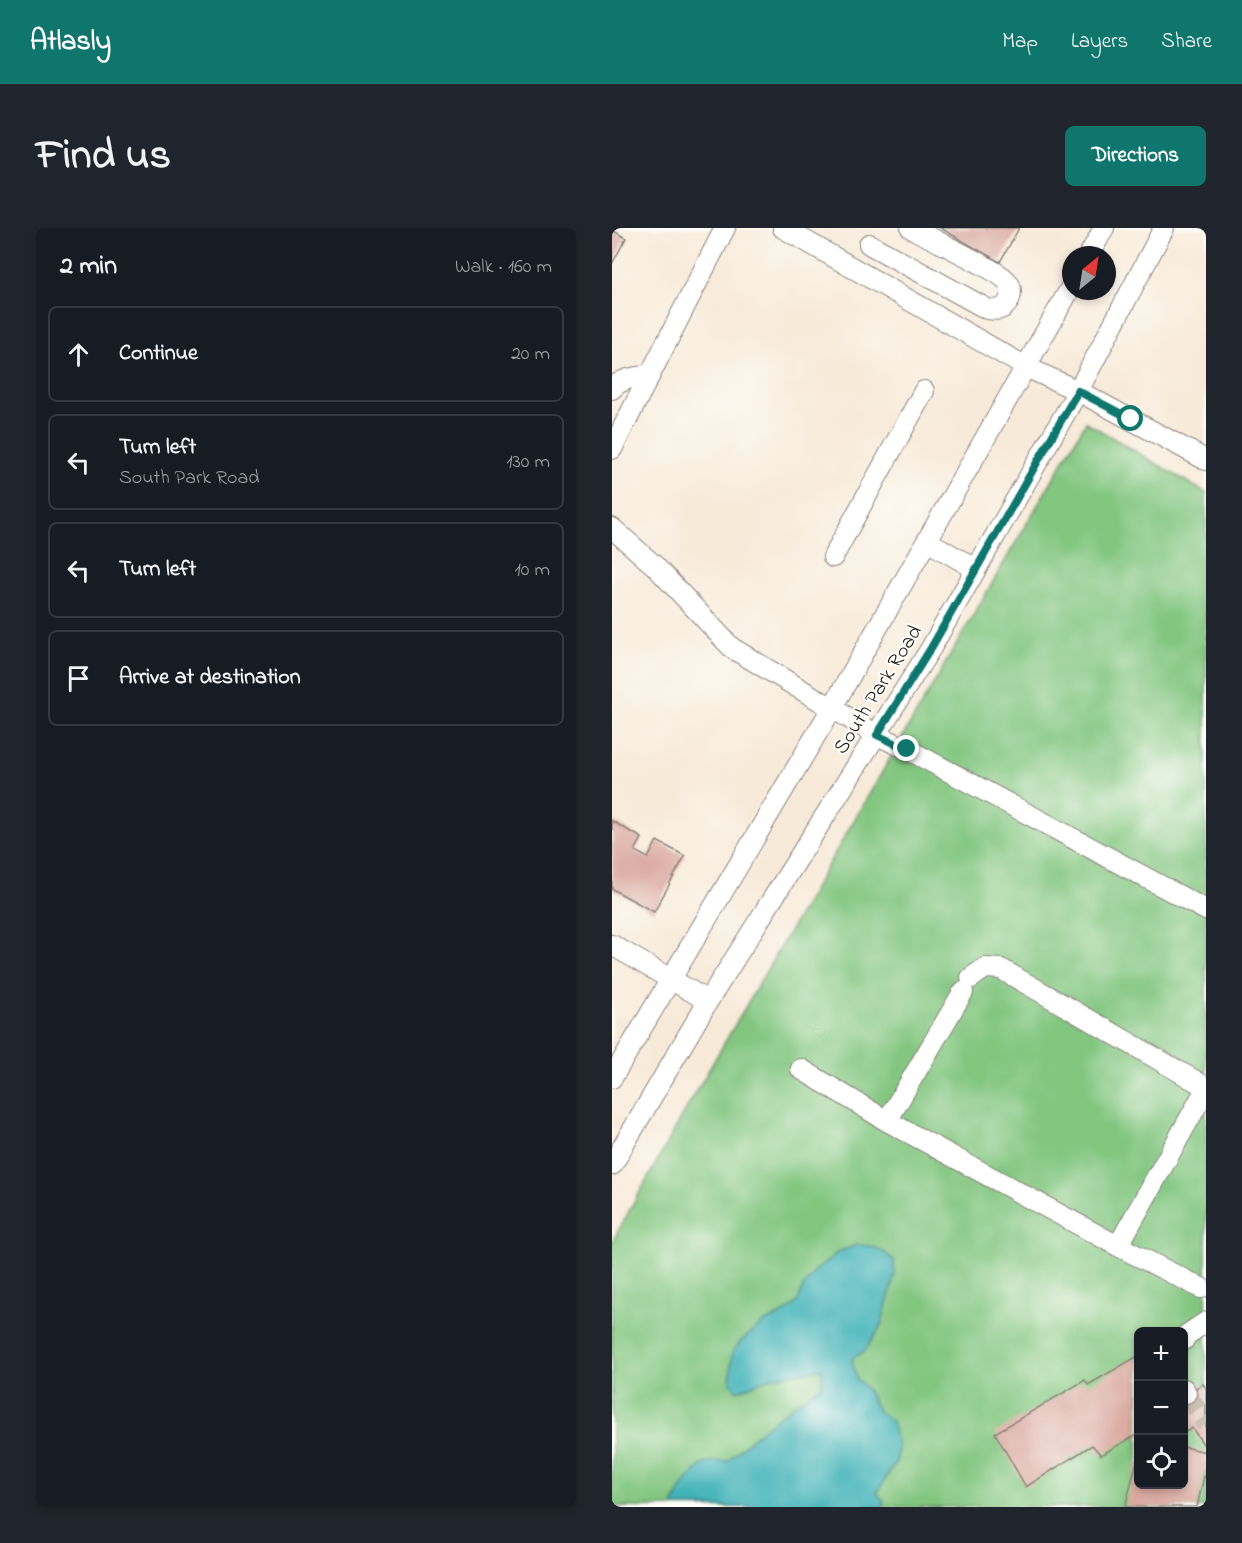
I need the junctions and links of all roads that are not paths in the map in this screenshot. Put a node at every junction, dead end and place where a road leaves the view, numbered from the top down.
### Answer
1 (725, 228) edge
2 (911, 228) edge
3 (1104, 228) edge
4 (1164, 228) edge
5 (793, 230) edge
6 (869, 244) dead end
7 (1094, 246) edge
8 (1064, 300) edge
9 (1026, 367) junction
10 (650, 375) junction
11 (612, 388) edge
12 (924, 390) dead end
13 (1078, 391) junction
14 (612, 449) edge
15 (1206, 460) edge
16 (612, 528) edge
17 (927, 541) junction
18 (833, 557) dead end
19 (976, 569) junction
20 (832, 708) junction
21 (877, 735) junction
22 (1206, 910) edge
23 (612, 945) edge
24 (671, 980) junction
25 (708, 1001) junction
26 (801, 1069) dead end
27 (612, 1078) edge
28 (1206, 1088) edge
29 (887, 1121) junction
30 (612, 1165) edge
31 (1118, 1246) junction
32 (1201, 1288) dead end
33 (1206, 1322) edge
34 (1188, 1334) edge

1 - 10 street
2 - 6 street
3 - 7 street
4 - 13 street, South Park Road
5 - 9 street
8 - 9 street, South Park Road
9 - 13 street
9 - 17 street, South Park Road
10 - 11 street
10 - 14 street
12 - 18 street
13 - 15 street
13 - 19 street, South Park Road
16 - 20 street
17 - 19 street
17 - 20 street, South Park Road
19 - 21 street, South Park Road
20 - 21 street
20 - 24 street, South Park Road
21 - 22 street
21 - 25 street, South Park Road
23 - 24 street
24 - 25 street
24 - 27 street, South Park Road
25 - 30 street, South Park Road
26 - 29 street
28 - 29 street
28 - 31 street
29 - 31 street
31 - 32 street
33 - 34 street

